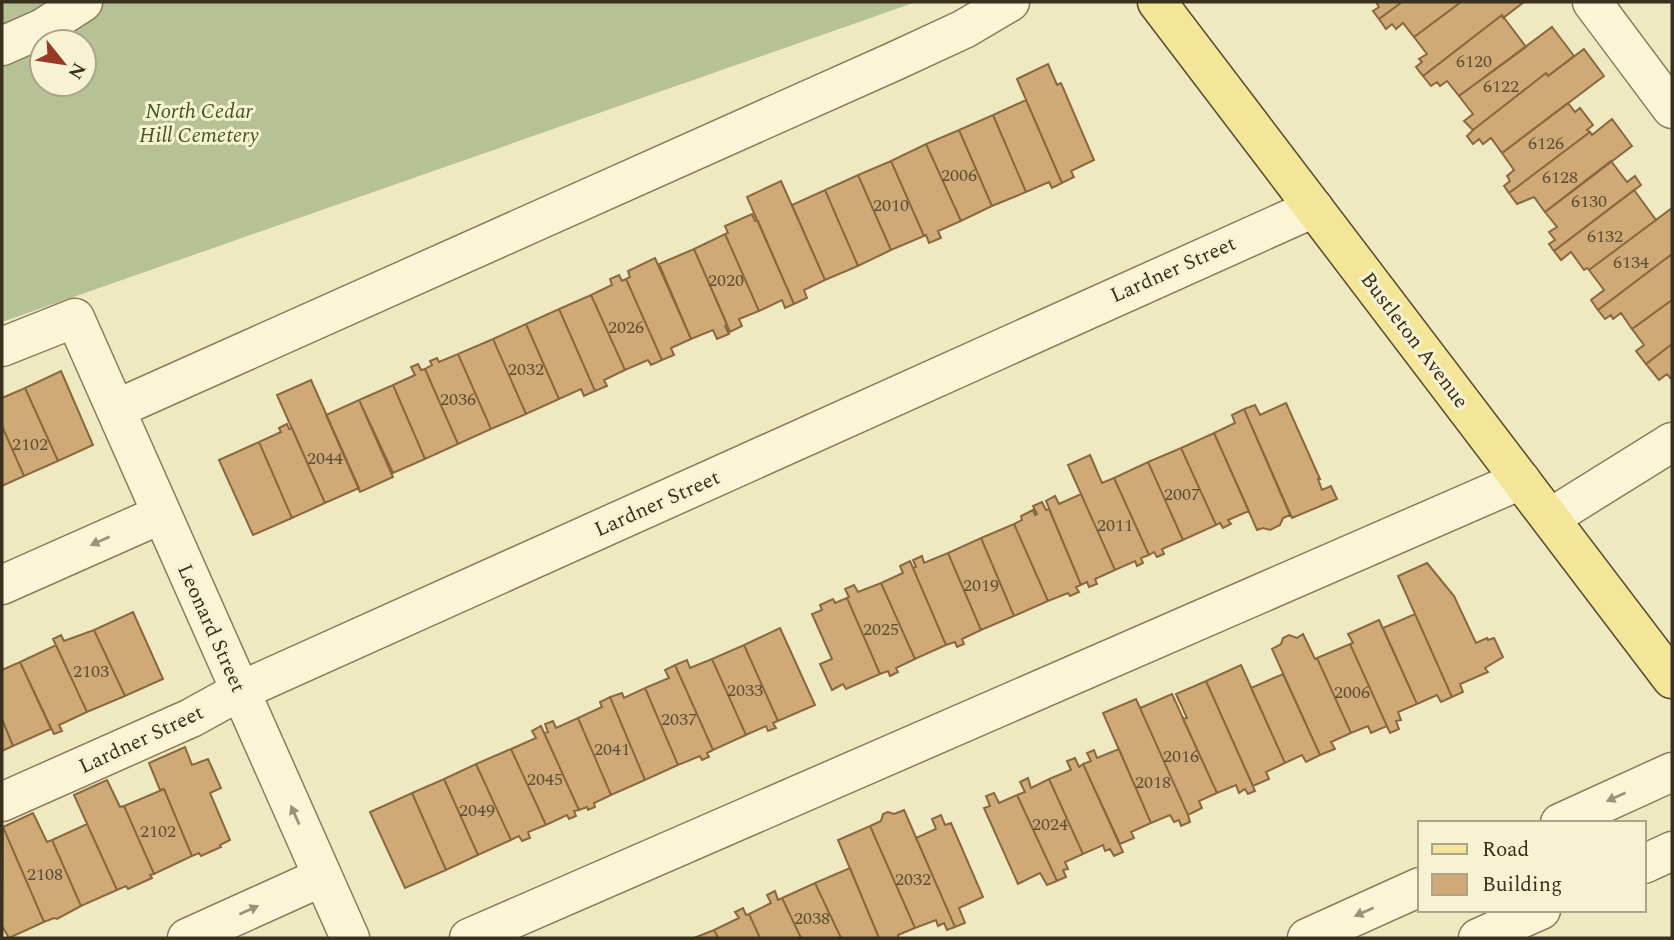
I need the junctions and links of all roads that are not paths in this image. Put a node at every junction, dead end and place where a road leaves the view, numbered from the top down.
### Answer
1 (83, 2) edge
2 (1010, 2) edge
3 (1157, 2) edge
4 (1592, 2) edge
5 (2, 46) edge
6 (1672, 109) edge
7 (1314, 208) junction
8 (2, 347) edge
9 (116, 410) junction
10 (1672, 442) edge
11 (1521, 480) junction
12 (162, 514) junction
13 (1550, 518) junction
14 (2, 584) edge
15 (1672, 679) edge
16 (240, 691) junction
17 (1672, 772) edge
18 (2, 802) edge
19 (1564, 821) edge
20 (1672, 851) edge
21 (1646, 863) edge
22 (322, 877) junction
23 (1418, 888) edge
24 (1536, 912) edge
25 (187, 938) edge
26 (351, 938) edge
27 (468, 938) edge
28 (1307, 938) edge
29 (1478, 938) edge

1 - 5 street
2 - 9 street
3 - 7 main road, Bustleton Avenue
4 - 6 street
7 - 11 main road, Bustleton Avenue
7 - 16 street, Lardner Street
8 - 9 street, Leonard Street
9 - 12 street, Leonard Street
10 - 13 street
11 - 13 main road, Bustleton Avenue
11 - 27 street
12 -> 14 street
12 - 16 street, Leonard Street
13 - 15 main road, Bustleton Avenue
16 - 18 street, Lardner Street
22 -> 16 street, Leonard Street
17 -> 19 street
20 - 21 street
25 -> 22 street
22 - 26 street, Leonard Street
23 -> 28 street
24 - 29 street

